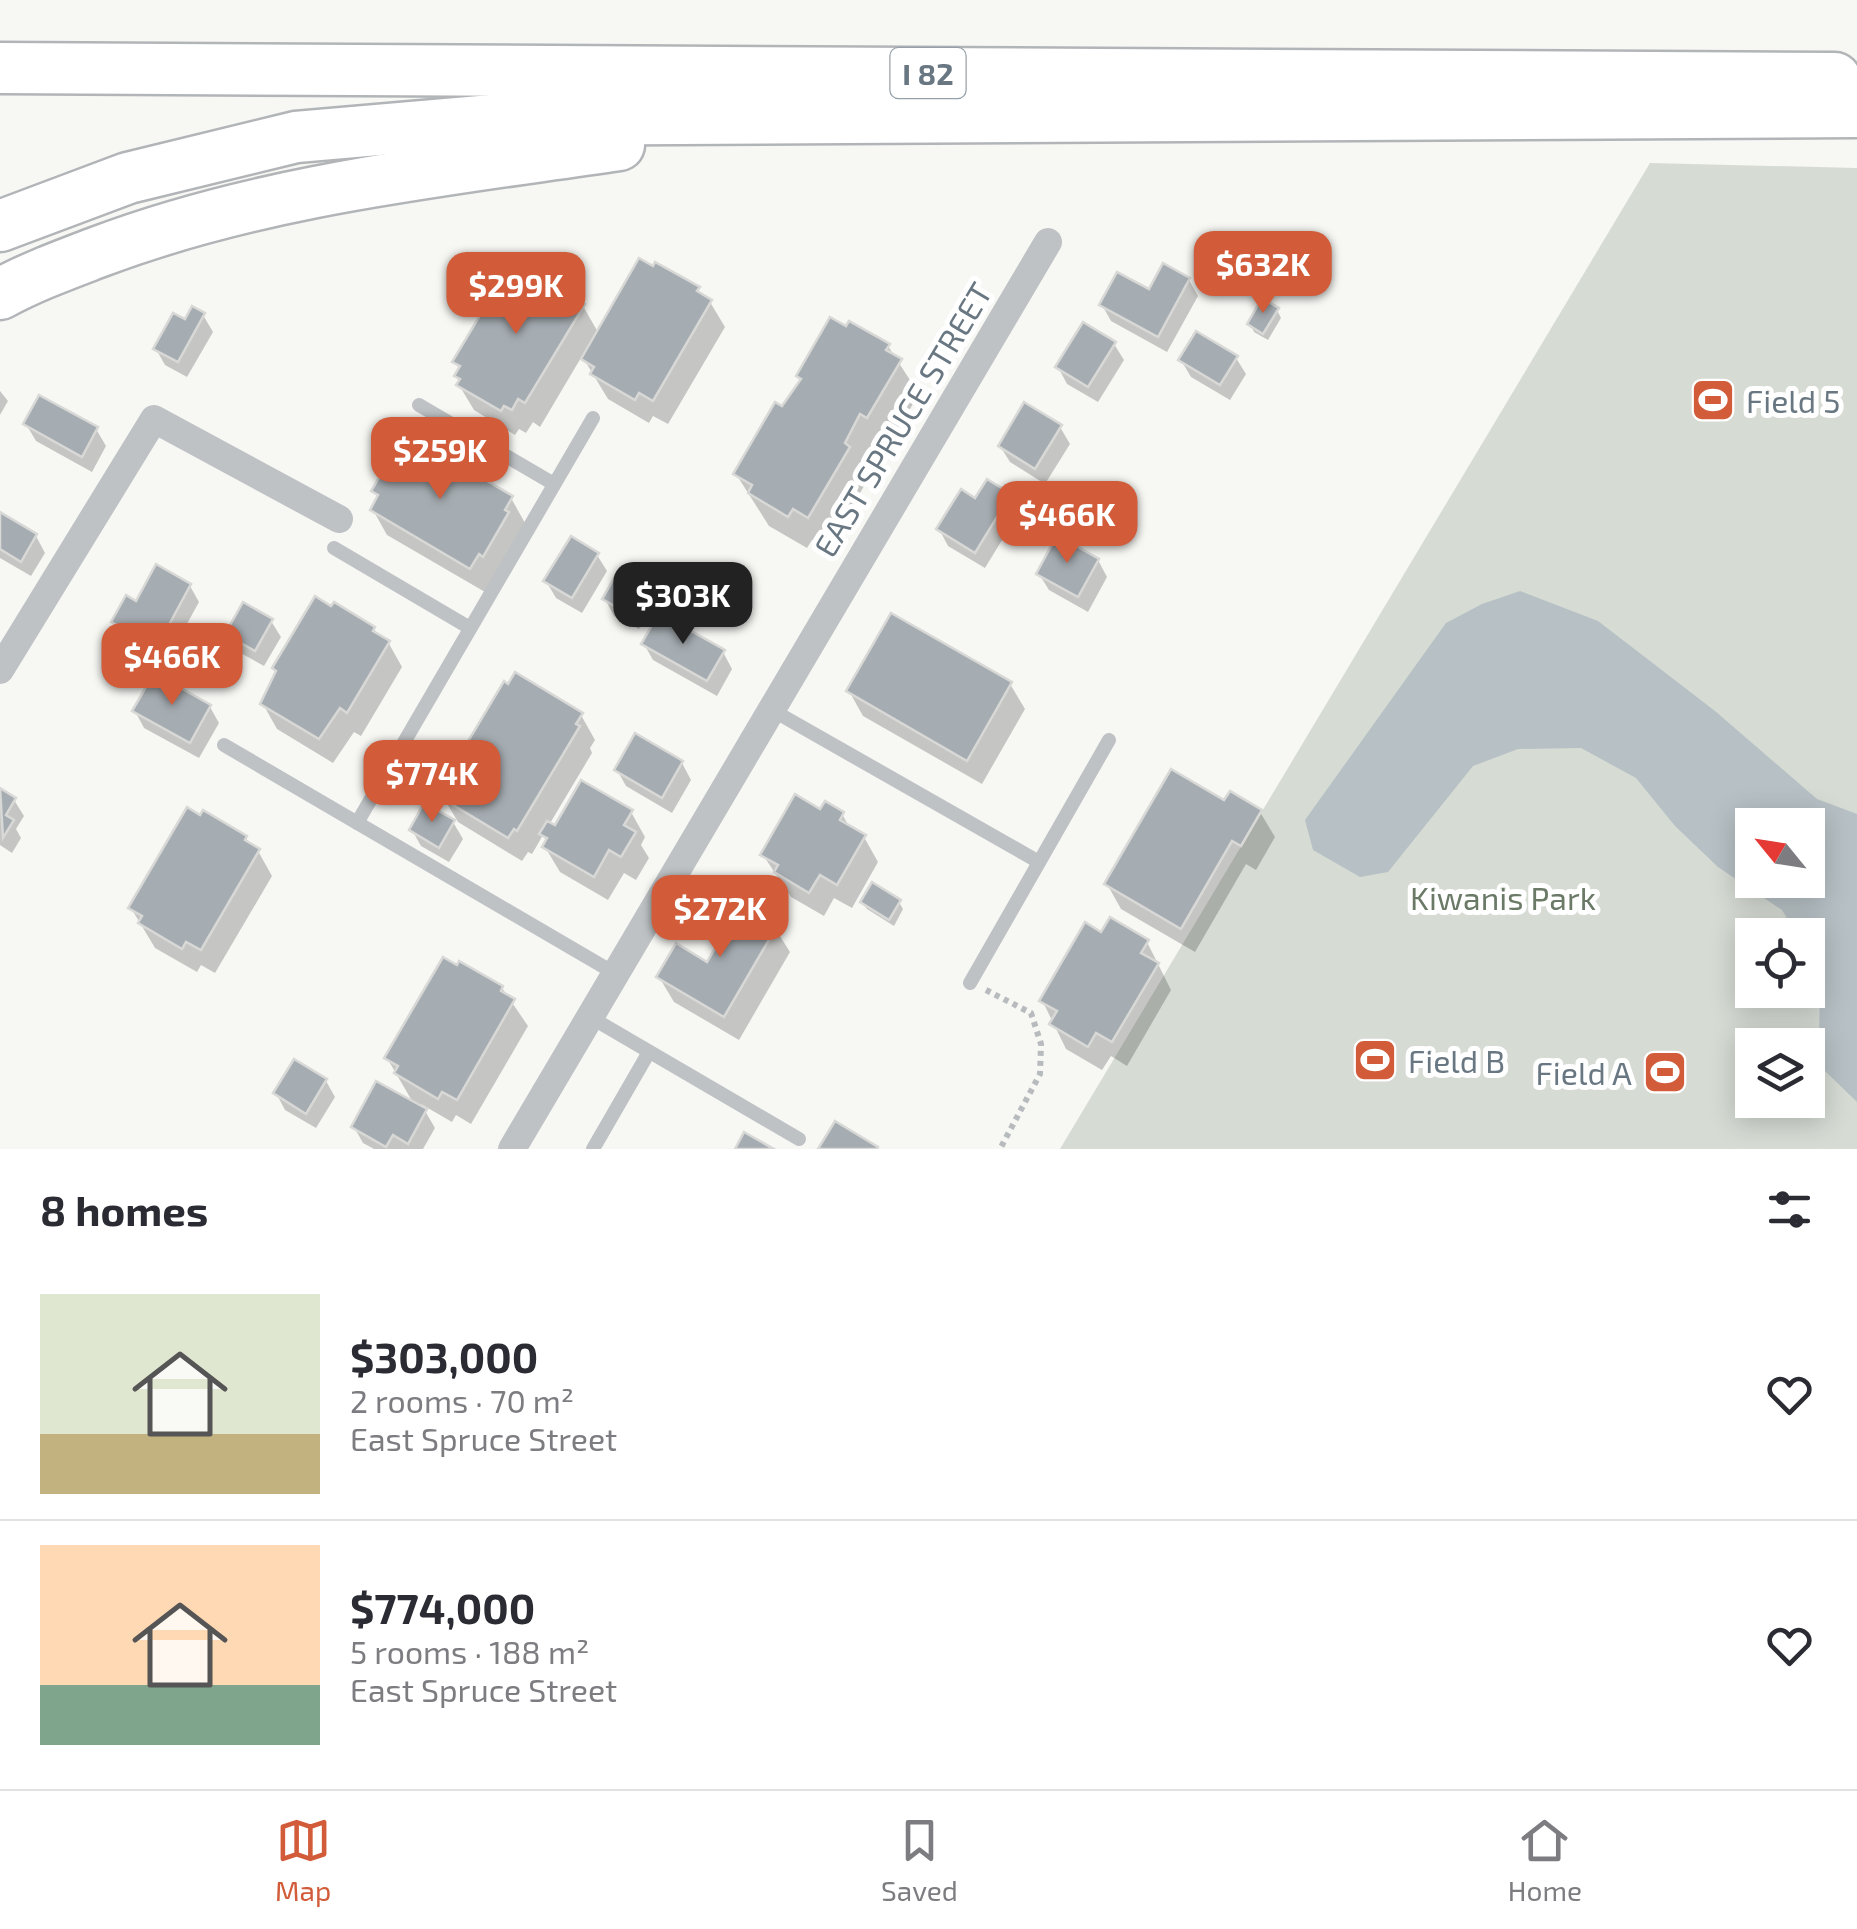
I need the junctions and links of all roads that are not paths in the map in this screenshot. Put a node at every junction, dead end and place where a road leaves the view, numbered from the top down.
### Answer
1 (0, 68) edge
2 (1857, 78) edge
3 (1857, 112) edge
4 (787, 120) junction
5 (0, 226) edge
6 (1048, 242) dead end
7 (0, 294) edge
8 (419, 405) dead end
9 (593, 418) dead end
10 (554, 484) junction
11 (339, 519) dead end
12 (334, 548) dead end
13 (470, 628) junction
14 (0, 670) edge
15 (772, 710) junction
16 (1110, 740) dead end
17 (224, 745) dead end
18 (357, 823) junction
19 (1039, 862) junction
20 (616, 974) junction
21 (970, 983) road end
22 (590, 1017) junction
23 (650, 1052) junction
24 (799, 1140) dead end
25 (512, 1149) edge
26 (592, 1149) edge

1 - 2 highway, I 82
3 - 4 highway
4 - 5 highway
4 - 7 highway
6 - 15 street, EAST SPRUCE STREET
8 - 10 lane
9 - 10 lane
10 - 13 lane
11 - 14 street
12 - 13 lane
13 - 18 lane
15 - 19 lane
15 - 20 street, EAST SPRUCE STREET
16 - 19 lane
17 - 18 lane
18 - 20 lane
19 - 21 lane
20 - 22 street, EAST SPRUCE STREET
22 - 23 lane
22 - 25 street, EAST SPRUCE STREET
23 - 24 lane
23 - 26 lane

